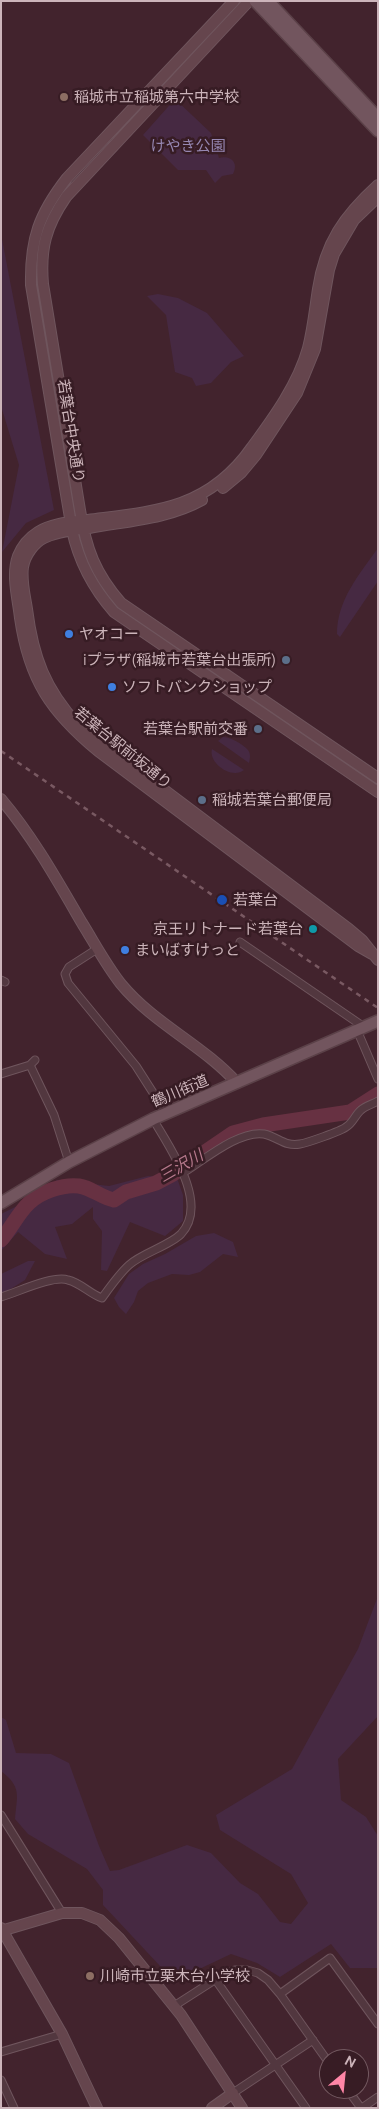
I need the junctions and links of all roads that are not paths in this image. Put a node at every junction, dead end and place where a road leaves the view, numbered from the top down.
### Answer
1 (234, 1) edge
2 (250, 1) edge
3 (255, 1) edge
4 (268, 1) edge
5 (378, 118) edge
6 (378, 131) edge
7 (378, 185) edge
8 (378, 197) edge
9 (82, 525) junction
10 (71, 526) junction
11 (378, 778) edge
12 (378, 792) edge
13 (1, 798) edge
14 (240, 942) dead end
15 (97, 949) junction
16 (375, 957) edge
17 (378, 1021) edge
18 (360, 1029) junction
19 (1, 1074) edge
20 (378, 1079) edge
21 (237, 1083) junction
22 (378, 1101) edge
23 (166, 1113) junction
24 (153, 1119) junction
25 (69, 1162) junction
26 (183, 1173) junction
27 (1, 1203) edge
28 (1, 1297) edge
29 (1, 1815) edge
30 (62, 1913) junction
31 (2, 1930) edge
32 (215, 1979) junction
33 (280, 1994) junction
34 (174, 2006) junction
35 (378, 2024) edge
36 (62, 2034) junction
37 (312, 2040) junction
38 (319, 2049) edge
39 (1, 2052) edge
40 (276, 2065) junction
41 (1, 2080) edge
42 (233, 2093) junction
43 (378, 2096) edge
44 (14, 2108) edge
45 (97, 2108) edge
46 (212, 2108) edge
47 (242, 2108) edge
48 (306, 2108) edge
49 (362, 2108) edge

1 - 10 street, 若葉台中央通り
2 - 9 street, 若葉台中央通り
3 - 6 main road
4 - 5 main road
7 - 9 street
8 - 9 street
9 - 10 street
9 - 11 street, 若葉台中央通り
10 - 12 street, 若葉台中央通り
10 - 16 street, 若葉台駅前坂通り
10 - 16 street, 若葉台駅前坂通り
13 - 15 street
14 - 18 street
15 - 21 street
15 - 23 street
17 - 18 main road, 鶴川街道
18 - 20 street
18 - 21 main road, 鶴川街道
19 - 25 street
21 - 23 main road, 鶴川街道
22 - 26 street
23 - 24 main road, 鶴川街道
24 - 25 main road, 鶴川街道
24 - 26 street
25 - 27 main road, 鶴川街道
26 - 28 street
29 - 30 street
30 - 31 street
30 - 34 street
31 - 36 street
32 - 33 street
32 - 34 street
32 - 40 street
33 - 35 street
33 - 37 street
34 - 42 street
36 - 39 street
36 - 45 street
37 - 38 street
37 - 40 street
40 - 42 street
40 - 48 street
41 - 44 street
42 - 46 street
42 - 47 street
43 - 49 street

